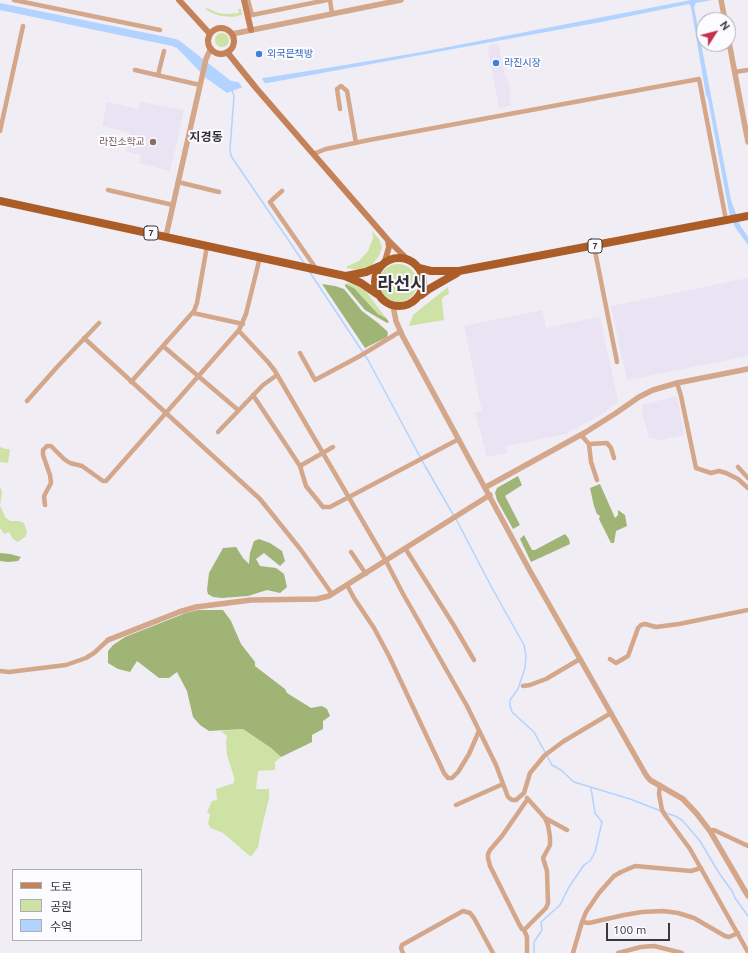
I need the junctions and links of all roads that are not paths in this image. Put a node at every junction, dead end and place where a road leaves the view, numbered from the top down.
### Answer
1 (14, 0) edge
2 (179, 0) edge
3 (244, 0) edge
4 (248, 0) edge
5 (328, 0) edge
6 (401, 0) edge
7 (721, 0) edge
8 (723, 12) edge
9 (332, 14) junction
10 (23, 26) dead end
11 (160, 30) dead end
12 (251, 30) junction
13 (210, 34) junction
14 (232, 34) junction
15 (211, 48) junction
16 (164, 51) dead end
17 (227, 52) junction
18 (731, 52) edge
19 (135, 70) dead end
20 (748, 70) edge
21 (735, 72) junction
22 (158, 76) junction
23 (200, 85) junction
24 (340, 109) dead end
25 (0, 131) edge
26 (748, 142) edge
27 (356, 143) junction
28 (313, 154) junction
29 (178, 182) junction
30 (108, 190) dead end
31 (282, 191) dead end
32 (219, 192) dead end
33 (0, 201) edge
34 (173, 205) junction
35 (748, 216) edge
36 (732, 219) junction
37 (166, 236) junction
38 (388, 240) junction
39 (208, 246) junction
40 (594, 246) junction
41 (260, 258) junction
42 (407, 259) junction
43 (383, 264) junction
44 (419, 268) junction
45 (315, 270) junction
46 (459, 271) junction
47 (346, 276) junction
48 (377, 294) junction
49 (418, 298) junction
50 (393, 306) junction
51 (193, 313) junction
52 (99, 323) dead end
53 (243, 324) junction
54 (238, 331) junction
55 (401, 331) junction
56 (84, 338) junction
57 (163, 346) junction
58 (300, 353) dead end
59 (617, 362) dead end
60 (748, 369) edge
61 (277, 374) junction
62 (199, 376) junction
63 (131, 382) junction
64 (676, 383) junction
65 (253, 395) junction
66 (27, 401) dead end
67 (238, 410) junction
68 (166, 413) junction
69 (218, 432) dead end
70 (581, 435) junction
71 (459, 439) junction
72 (589, 444) junction
73 (333, 447) dead end
74 (322, 453) junction
75 (614, 458) dead end
76 (300, 466) junction
77 (738, 467) dead end
78 (748, 478) edge
79 (598, 480) dead end
80 (486, 487) junction
81 (748, 488) edge
82 (490, 495) junction
83 (348, 497) junction
84 (45, 505) dead end
85 (405, 548) junction
86 (351, 552) dead end
87 (386, 560) junction
88 (366, 574) junction
89 (347, 585) junction
90 (332, 594) junction
91 (748, 610) edge
92 (108, 640) joint
93 (580, 659) junction
94 (610, 659) dead end
95 (474, 660) dead end
96 (0, 671) edge
97 (523, 686) dead end
98 (611, 713) junction
99 (479, 731) junction
100 (502, 784) junction
101 (660, 785) junction
102 (524, 793) junction
103 (527, 800) junction
104 (456, 805) dead end
105 (545, 818) junction
106 (567, 830) dead end
107 (710, 832) junction
108 (748, 846) edge
109 (701, 868) junction
110 (748, 896) edge
111 (582, 922) junction
112 (524, 930) junction
113 (738, 933) junction
114 (748, 952) edge
115 (403, 953) edge
116 (493, 953) edge
117 (527, 953) edge
118 (573, 953) edge
119 (618, 953) edge
120 (682, 953) edge

1 - 11 street
2 - 13 main road
3 - 12 main road
4 - 5 street
5 - 9 street
6 - 9 street
7 - 8 street
9 - 12 street
10 - 25 street
12 - 14 street
13 - 14 main road
13 - 15 main road
14 - 17 main road
15 - 17 main road
15 - 23 street
16 - 22 street
17 - 28 main road
18 - 21 street
19 - 22 street
20 - 21 street
21 - 26 street
22 - 23 street
23 - 29 street
24 - 27 street
27 - 28 street
27 - 36 street
28 - 38 main road
29 - 32 street
29 - 34 street
30 - 34 street
31 - 45 street
33 - 37 highway, 7
34 - 37 street
35 - 36 highway, 7
36 - 40 highway, 7
37 - 39 highway, 7
38 - 42 main road
38 - 43 main road
39 - 41 highway, 7
39 - 51 street
40 - 46 highway, 7
40 - 59 street
41 - 45 highway, 7
41 - 53 street
42 - 43 highway, 7
42 - 44 highway, 7
43 - 47 highway, 7
43 - 48 highway
44 - 46 highway, 7
44 - 49 highway
45 - 47 highway, 7
46 - 49 highway, 7
47 - 48 highway, 7
48 - 50 highway, 7
49 - 50 highway, 7
50 - 55 street
51 - 53 street
51 - 57 street
52 - 56 street
53 - 54 street
54 - 61 street
54 - 62 street
55 - 58 street
55 - 71 street
56 - 63 street
56 - 66 street
57 - 62 street
57 - 63 street
60 - 64 street
61 - 65 street
61 - 74 street
62 - 67 street
62 - 68 street
63 - 68 street
64 - 70 street
64 - 81 street
65 - 67 street
65 - 76 street
67 - 69 street
68 - 84 street
68 - 90 street
70 - 72 street
70 - 80 street
71 - 80 street
71 - 83 street
72 - 75 street
72 - 79 street
73 - 74 street
74 - 76 street
74 - 83 street
76 - 83 street
77 - 78 street
80 - 82 street
82 - 85 street
82 - 93 street
83 - 87 street
85 - 87 street
85 - 95 street
86 - 88 street
87 - 88 street
87 - 99 street
88 - 89 street
89 - 90 street
89 - 99 street
90 - 92 street
91 - 94 street
92 - 96 street
93 - 97 street
93 - 98 street
98 - 101 street
98 - 102 street
99 - 100 street
100 - 102 street
100 - 104 street
101 - 107 street
101 - 109 street
102 - 103 street
103 - 105 street
103 - 112 street
105 - 106 street
105 - 112 street
107 - 108 street
107 - 110 street
109 - 111 street
109 - 113 street
111 - 113 street
111 - 118 street
112 - 117 street
113 - 114 street
115 - 116 street
119 - 120 street

